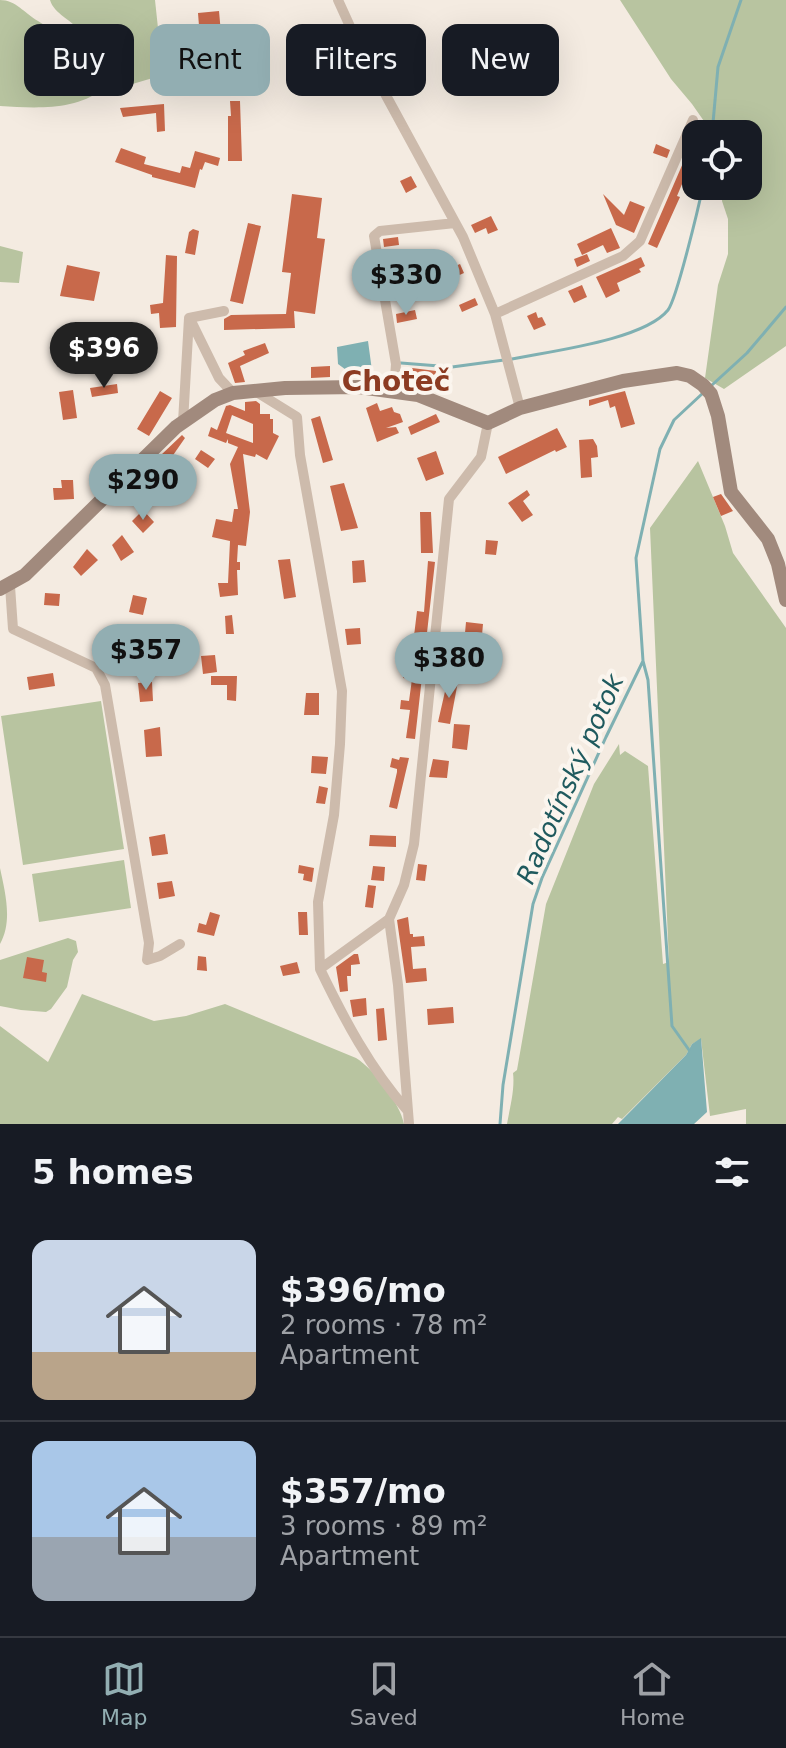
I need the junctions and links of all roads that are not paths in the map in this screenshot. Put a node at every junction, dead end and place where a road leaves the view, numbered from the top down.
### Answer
1 (338, 0) edge
2 (682, 145) edge
3 (455, 223) junction
4 (224, 311) dead end
5 (495, 314) junction
6 (189, 318) junction
7 (255, 391) junction
8 (394, 391) junction
9 (233, 393) junction
10 (520, 408) junction
11 (183, 422) junction
12 (488, 423) junction
13 (5, 587) edge
14 (786, 600) edge
15 (389, 919) junction
16 (180, 944) dead end
17 (320, 969) junction
18 (407, 1110) junction
19 (409, 1124) edge

1 - 3 street
2 - 5 street
3 - 5 street
3 - 8 street
4 - 6 street
5 - 10 street
6 - 9 street
6 - 11 street
7 - 8 street
7 - 9 street
7 - 17 street
8 - 12 street
9 - 11 street
10 - 12 street
10 - 14 street
11 - 13 street
12 - 15 street
13 - 16 street
15 - 17 street
15 - 18 street
17 - 18 street
18 - 19 street

